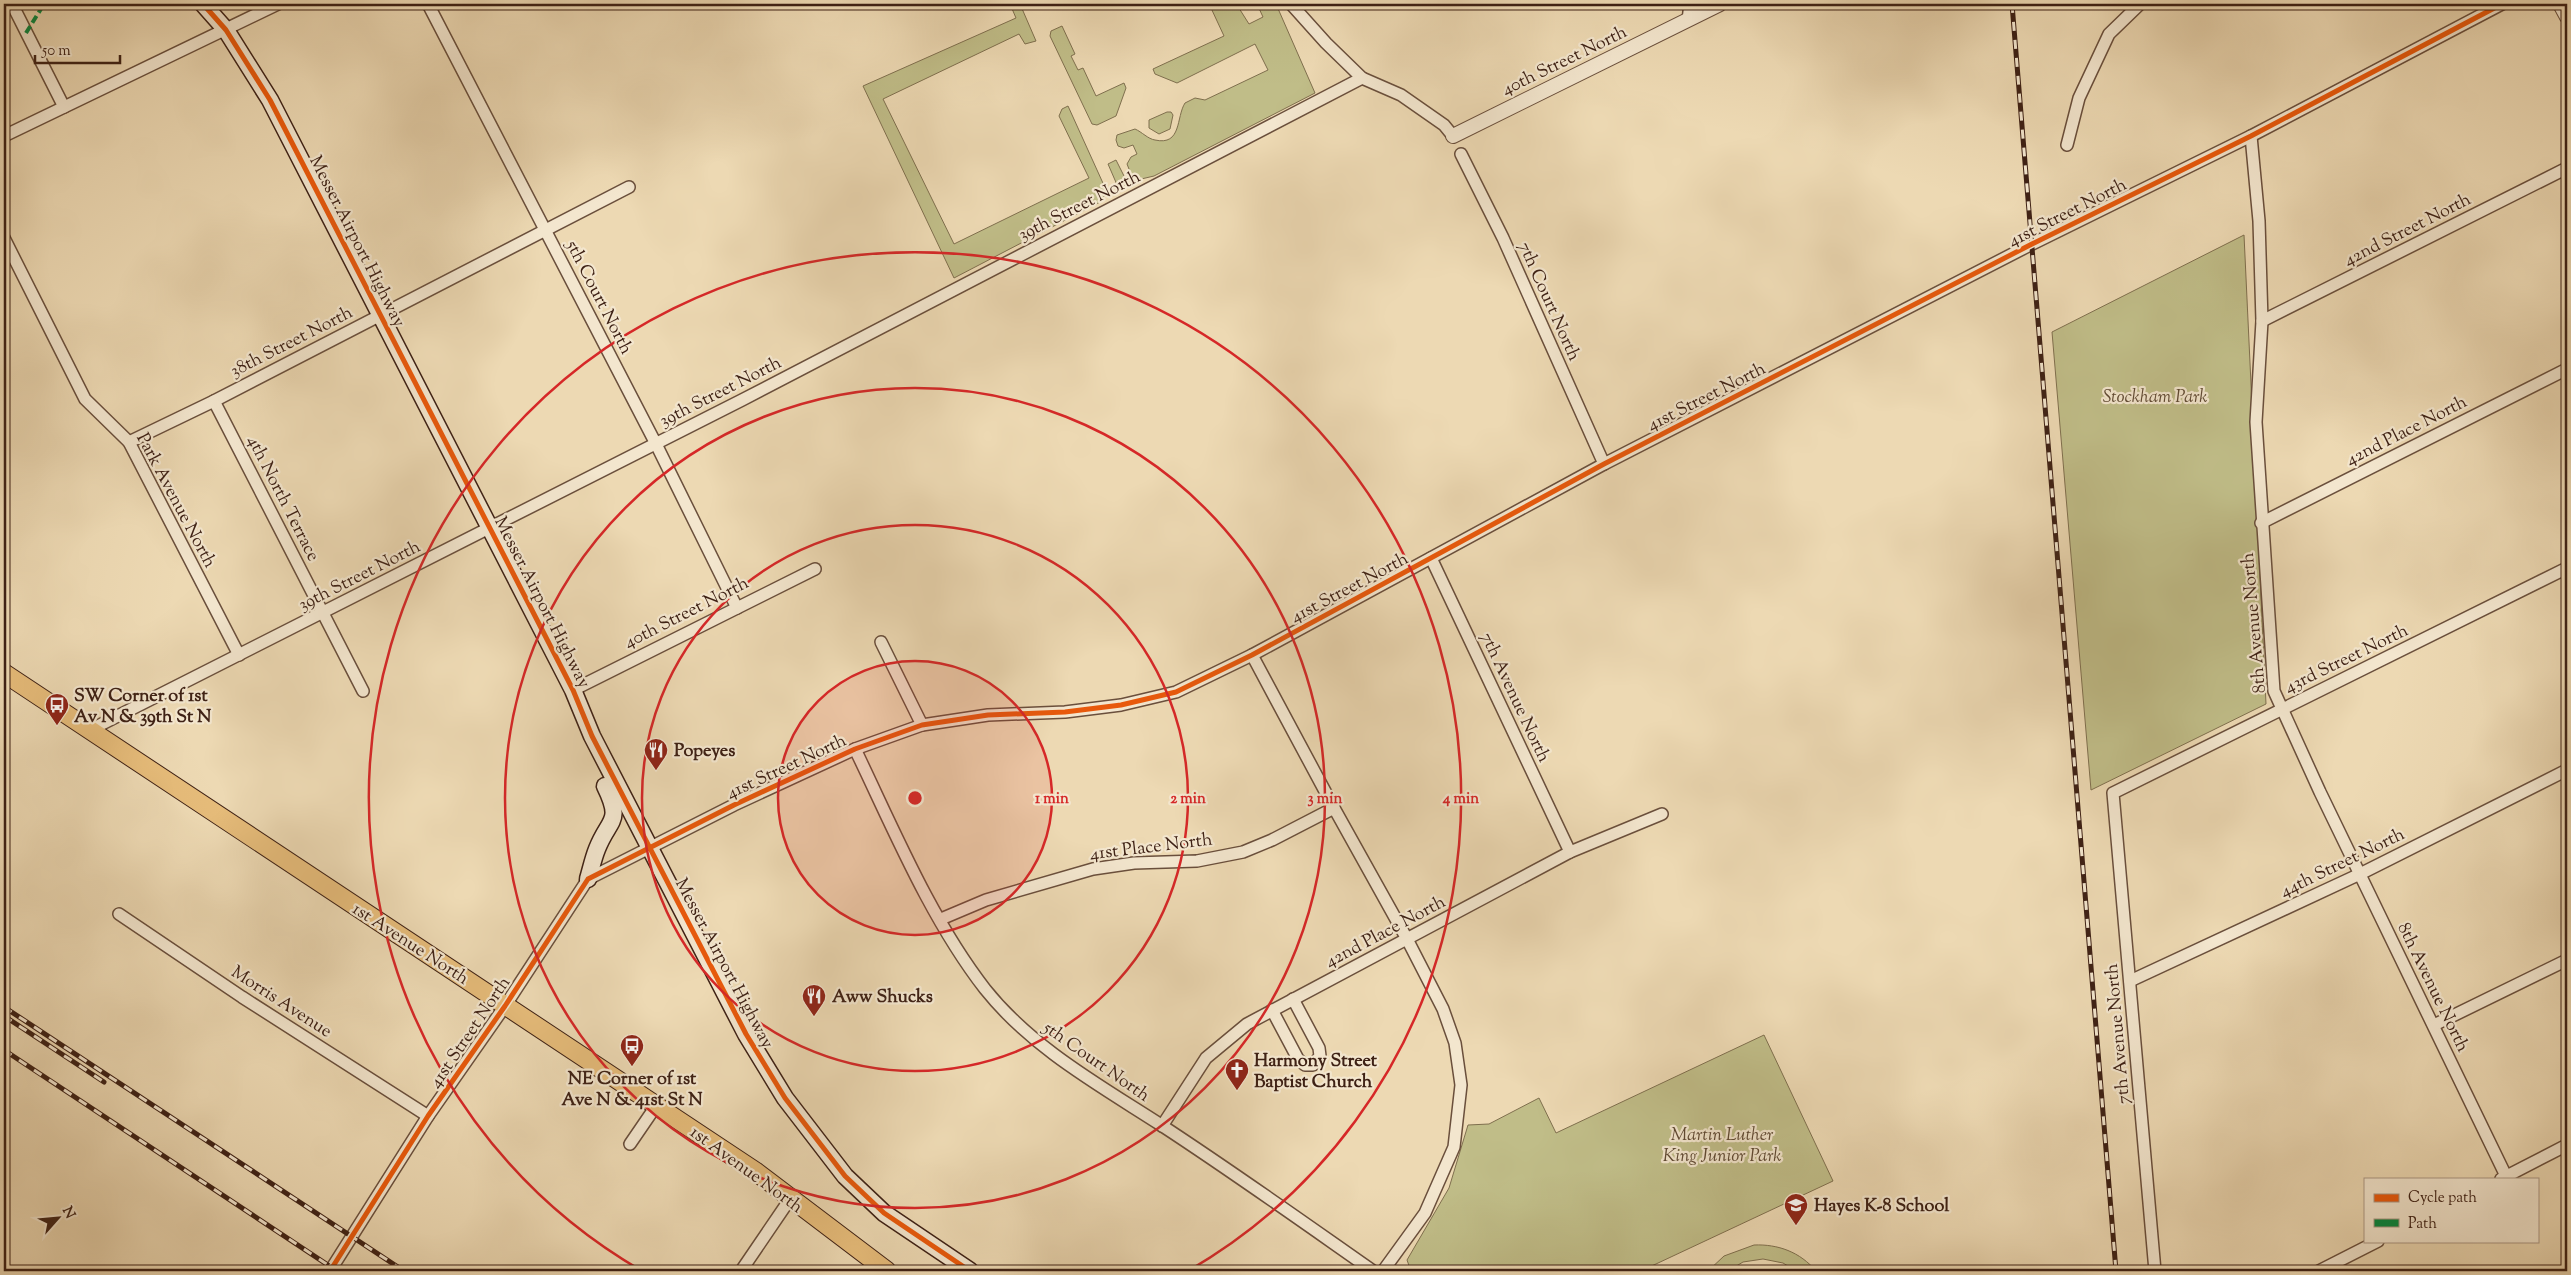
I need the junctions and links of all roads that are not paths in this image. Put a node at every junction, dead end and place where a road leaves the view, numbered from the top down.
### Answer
1 (12, 4) edge
2 (203, 4) edge
3 (278, 4) edge
4 (428, 4) edge
5 (1291, 4) edge
6 (1690, 4) edge
7 (1720, 4) edge
8 (2140, 4) edge
9 (2502, 4) edge
10 (2560, 4) edge
11 (2567, 17) edge
12 (1688, 20) junction
13 (226, 30) junction
14 (1362, 78) junction
15 (64, 107) junction
16 (4, 136) edge
17 (1453, 136) joint
18 (2251, 136) junction
19 (2067, 145) dead end
20 (1461, 154) dead end
21 (2567, 168) edge
22 (628, 187) dead end
23 (546, 230) junction
24 (4, 238) edge
25 (380, 315) junction
26 (2262, 321) junction
27 (2567, 369) edge
28 (214, 401) junction
29 (129, 442) junction
30 (656, 444) junction
31 (1604, 464) junction
32 (2261, 524) junction
33 (491, 527) junction
34 (1431, 558) junction
35 (2567, 568) edge
36 (815, 569) dead end
37 (737, 608) junction
38 (324, 613) junction
39 (881, 642) dead end
40 (239, 655) junction
41 (1252, 655) junction
42 (4, 674) edge
43 (573, 690) junction
44 (363, 691) dead end
45 (2281, 710) junction
46 (922, 725) junction
47 (90, 730) junction
48 (592, 736) junction
49 (855, 749) junction
50 (2567, 770) edge
51 (2114, 794) joint
52 (1334, 808) junction
53 (1662, 814) dead end
54 (649, 848) junction
55 (1570, 852) junction
56 (2360, 874) junction
57 (588, 879) junction
58 (119, 914) dead end
59 (941, 920) junction
60 (1407, 940) junction
61 (2567, 960) edge
62 (2130, 981) junction
63 (1293, 999) junction
64 (505, 1006) junction
65 (1272, 1010) junction
66 (2434, 1024) junction
67 (656, 1106) junction
68 (428, 1116) junction
69 (1162, 1126) junction
70 (630, 1144) dead end
71 (2567, 1145) edge
72 (2504, 1177) edge
73 (790, 1199) junction
74 (2376, 1242) edge
75 (331, 1270) edge
76 (741, 1271) edge
77 (887, 1271) edge
78 (970, 1271) edge
79 (1374, 1271) edge
80 (1383, 1271) edge
81 (2156, 1271) edge
82 (2319, 1271) edge

1 - 15 street
2 - 13 main road, Messer Airport Highway
3 - 13 street
4 - 23 street, 5th Court North
5 - 14 street
6 - 12 street
7 - 12 street, 40th Street North
8 - 19 street
9 - 18 street, 41st Street North
10 - 11 street
12 - 17 street, 40th Street North
13 - 15 street
13 - 25 main road, Messer Airport Highway
14 - 17 street
14 - 30 street, 39th Street North
15 - 16 street
18 - 26 street, 8th Avenue North
18 - 31 street, 41st Street North
20 - 31 street, 7th Court North
21 - 26 street, 42nd Street North
22 - 23 street, 38th Street North
23 - 25 street, 38th Street North
23 - 30 street, 5th Court North
24 - 29 street, Park Avenue North
25 - 28 street, 38th Street North
25 - 33 main road, Messer Airport Highway
26 - 32 street, 8th Avenue North
27 - 32 street, 42nd Place North
28 - 29 street, 38th Street North
28 - 38 street, 4th North Terrace
29 - 40 street, Park Avenue North
30 - 33 street, 39th Street North
30 - 37 street, 5th Court North
31 - 34 street, 41st Street North
32 - 45 street, 8th Avenue North
33 - 38 street, 39th Street North
33 - 43 main road, Messer Airport Highway
34 - 41 street, 41st Street North
34 - 55 street, 7th Avenue North
35 - 45 street, 43rd Street North
36 - 37 street, 40th Street North
37 - 43 street, 40th Street North
38 - 40 street, 39th Street North
38 - 44 street, 4th North Terrace
39 - 46 street
40 - 47 street, 39th Street North
41 - 46 street, 41st Street North
41 - 52 street
42 - 47 main road, 1st Avenue North
43 - 48 main road, Messer Airport Highway
45 - 51 street, 43rd Street North
45 - 56 street, 8th Avenue North
46 - 49 street, 41st Street North
47 - 64 main road, 1st Avenue North
48 - 54 main road, Messer Airport Highway
48 - 57 main road
49 - 54 street, 41st Street North
49 - 59 street, 5th Court North
50 - 56 street, 44th Street North
51 - 62 street, 7th Avenue North
52 - 59 street, 41st Place North
52 - 60 street
53 - 55 street, 42nd Place North
54 - 57 street, 41st Street North
54 - 78 main road, Messer Airport Highway
55 - 60 street, 42nd Place North
56 - 62 street, 44th Street North
56 - 66 street, 8th Avenue North
57 - 64 street, 41st Street North
58 - 68 street, Morris Avenue
59 - 69 street, 5th Court North
60 - 63 street, 42nd Place North
60 - 80 street
61 - 66 street
62 - 81 street, 7th Avenue North
63 - 65 street, 42nd Place North
63 - 65 street
64 - 67 main road, 1st Avenue North
64 - 68 street, 41st Street North
65 - 69 street, 42nd Place North
66 - 72 street, 8th Avenue North
67 - 70 street
67 - 73 main road, 1st Avenue North
68 - 75 street, 41st Street North
69 - 79 street, 5th Court North
71 - 72 street
73 - 76 street
73 - 77 main road, 1st Avenue North
74 - 82 street

